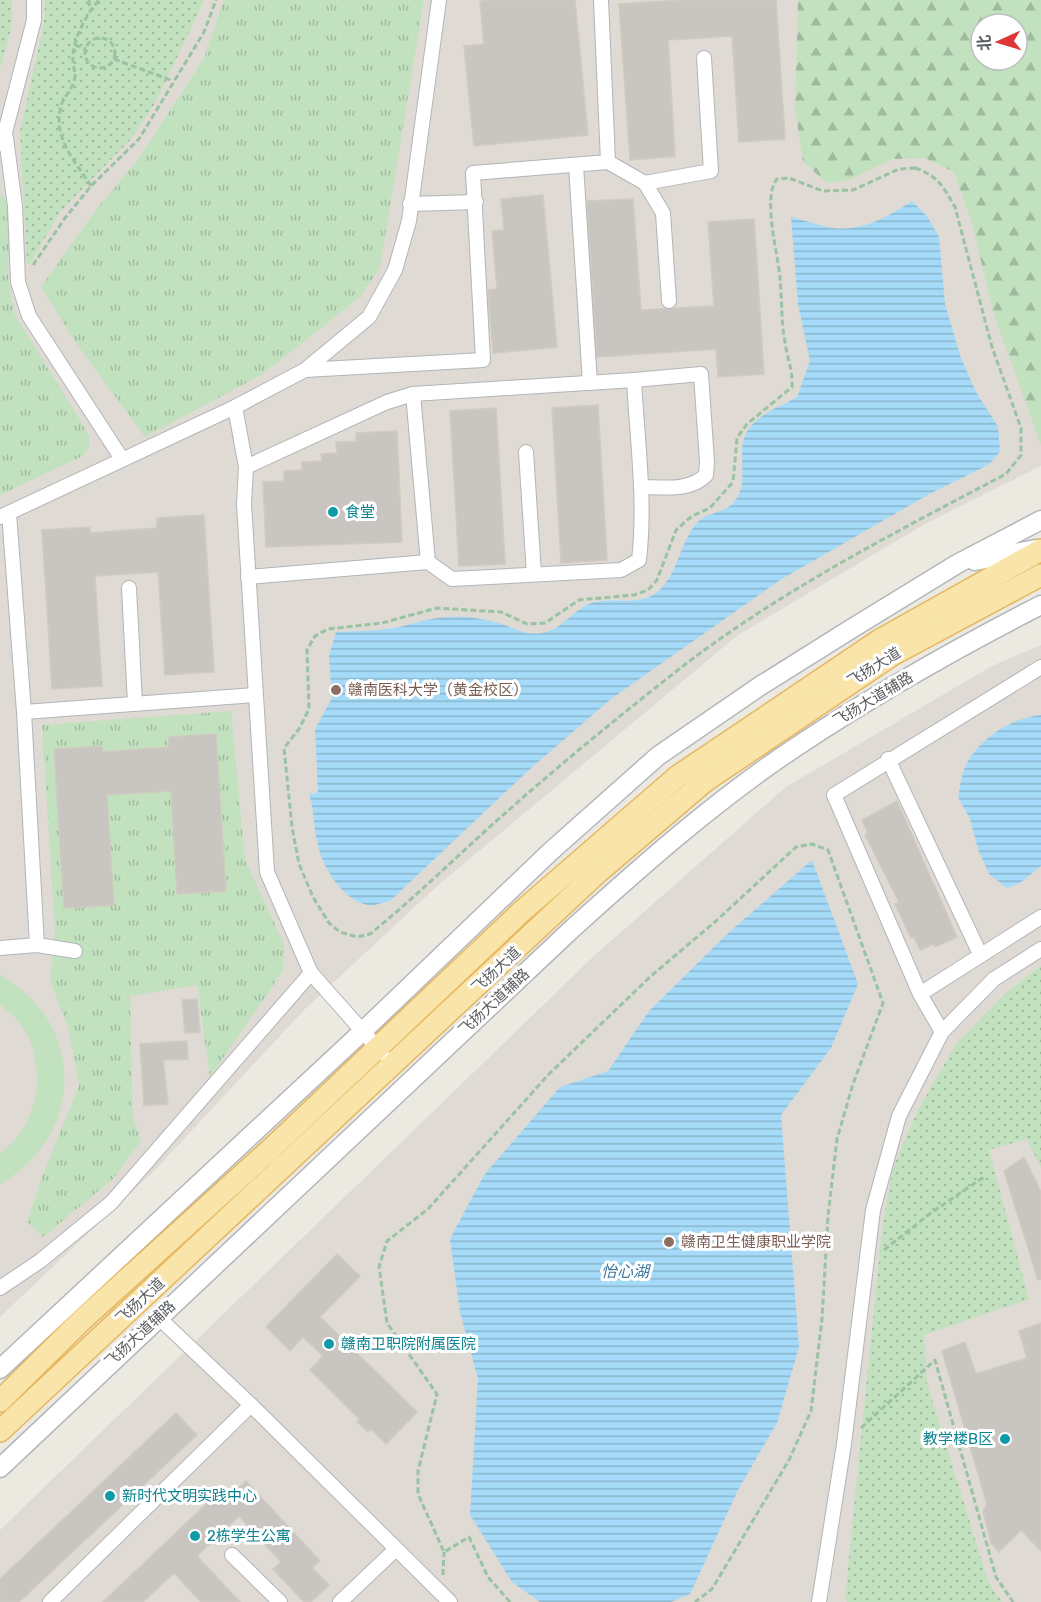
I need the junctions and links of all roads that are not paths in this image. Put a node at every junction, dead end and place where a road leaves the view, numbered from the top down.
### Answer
1 (34, 0) edge
2 (439, 0) edge
3 (601, 0) edge
4 (704, 58) dead end
5 (3, 144) edge
6 (608, 162) junction
7 (576, 165) junction
8 (645, 183) junction
9 (476, 202) junction
10 (410, 204) junction
11 (669, 301) dead end
12 (305, 370) junction
13 (634, 380) junction
14 (590, 383) junction
15 (413, 394) junction
16 (234, 407) junction
17 (526, 452) dead end
18 (122, 459) junction
19 (246, 467) junction
20 (641, 487) junction
21 (5, 515) edge
22 (1041, 520) edge
23 (1041, 549) edge
24 (428, 562) junction
25 (957, 564) junction
26 (534, 574) junction
27 (1041, 575) edge
28 (248, 577) junction
29 (129, 588) dead end
30 (1041, 605) edge
31 (1041, 667) edge
32 (255, 695) junction
33 (135, 704) junction
34 (24, 712) junction
35 (888, 759) junction
36 (705, 781) junction
37 (663, 847) junction
38 (550, 852) junction
39 (521, 912) junction
40 (1041, 917) edge
41 (573, 928) junction
42 (37, 945) junction
43 (0, 948) edge
44 (1041, 949) edge
45 (75, 951) dead end
46 (980, 954) junction
47 (501, 965) junction
48 (311, 973) junction
49 (920, 994) junction
50 (942, 1032) junction
51 (370, 1039) junction
52 (393, 1066) junction
53 (272, 1148) junction
54 (196, 1184) junction
55 (250, 1199) junction
56 (213, 1266) junction
57 (107, 1269) junction
58 (0, 1288) edge
59 (158, 1317) junction
60 (82, 1320) junction
61 (0, 1369) edge
62 (70, 1399) junction
63 (0, 1401) edge
64 (251, 1405) junction
65 (1, 1429) edge
66 (0, 1468) edge
67 (396, 1549) junction
68 (232, 1555) dead end
69 (50, 1602) edge
70 (280, 1602) edge
71 (340, 1602) edge
72 (450, 1602) edge
73 (819, 1602) edge

1 - 5 street
2 - 10 street
3 - 6 street
4 - 8 street
5 - 18 street
6 - 7 street
6 - 8 street
7 - 9 street
7 - 14 street
8 - 11 street
9 - 10 street
9 - 12 street
10 - 12 street
12 - 16 street
13 - 14 street
13 - 20 street
13 - 20 street
14 - 15 street
15 - 19 street
15 - 24 street
16 - 18 street
16 - 19 street
17 - 26 street
18 - 21 street
19 - 28 street
20 - 26 street
21 - 34 street
22 - 25 street
23 - 25 street
23 - 39 main road, 飞扬大道
24 - 26 street
24 - 28 street
25 - 38 street
27 - 36 main road, 飞扬大道
28 - 32 street
29 - 33 street
30 - 37 street, 飞扬大道辅路
31 - 35 street
32 - 33 street
32 - 48 street
33 - 34 street
34 - 42 street
35 - 46 street
35 - 49 street
36 - 37 street
36 - 47 main road, 飞扬大道
37 - 41 street, 飞扬大道辅路
38 - 39 street
38 - 51 street
39 - 51 main road, 飞扬大道
40 - 46 street
41 - 47 street
41 - 56 street, 飞扬大道辅路
42 - 43 street
42 - 45 street
44 - 50 street
46 - 49 street
47 - 52 main road, 飞扬大道
48 - 51 street
48 - 58 street
49 - 50 street
50 - 73 street
51 - 52 street
51 - 53 main road, 飞扬大道
51 - 54 street
52 - 55 main road, 飞扬大道
53 - 54 street
53 - 60 main road, 飞扬大道
54 - 57 street
55 - 56 street
55 - 65 main road, 飞扬大道
56 - 59 street, 飞扬大道辅路
57 - 60 street
57 - 61 street
59 - 62 street, 飞扬大道辅路
59 - 64 street
60 - 63 main road, 飞扬大道
62 - 65 street
62 - 66 street, 飞扬大道辅路
64 - 67 street
64 - 69 street
67 - 71 street
67 - 72 street
68 - 70 street

